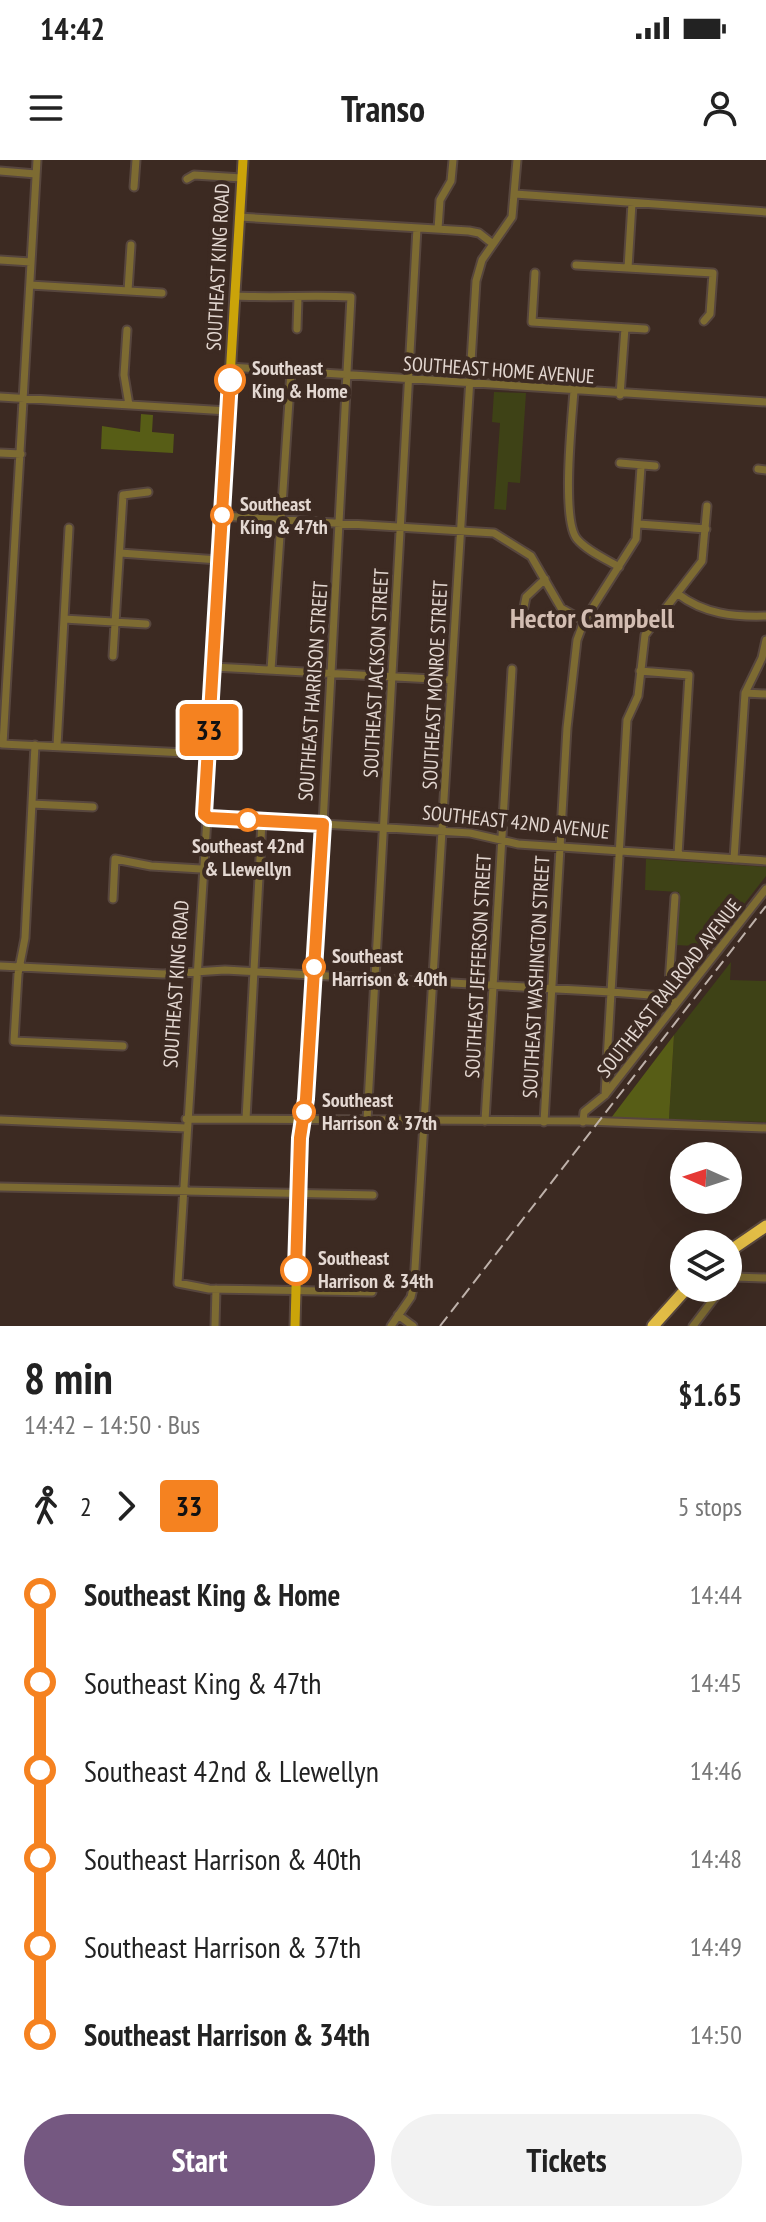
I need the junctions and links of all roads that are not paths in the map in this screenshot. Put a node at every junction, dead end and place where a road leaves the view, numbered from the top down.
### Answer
1 (37, 160) edge
2 (136, 160) edge
3 (243, 160) edge
4 (453, 160) edge
5 (517, 160) edge
6 (0, 171) edge
7 (36, 174) junction
8 (242, 178) junction
9 (187, 179) dead end
10 (134, 187) dead end
11 (515, 194) junction
12 (632, 203) junction
13 (766, 212) edge
14 (239, 217) junction
15 (417, 228) junction
16 (438, 229) junction
17 (493, 244) junction
18 (131, 245) dead end
19 (0, 260) edge
20 (31, 262) junction
21 (576, 265) dead end
22 (628, 268) junction
23 (535, 273) dead end
24 (30, 285) junction
25 (128, 291) junction
26 (162, 293) dead end
27 (235, 296) junction
28 (298, 297) junction
29 (704, 321) dead end
30 (625, 328) junction
31 (297, 329) dead end
32 (645, 329) dead end
33 (127, 330) dead end
34 (230, 367) junction
35 (291, 371) junction
36 (349, 375) junction
37 (409, 379) junction
38 (469, 383) junction
39 (574, 391) junction
40 (620, 395) junction
41 (0, 397) edge
42 (23, 398) junction
43 (766, 402) edge
44 (129, 405) junction
45 (228, 411) junction
46 (0, 453) edge
47 (21, 454) junction
48 (620, 463) dead end
49 (655, 466) dead end
50 (641, 467) junction
51 (148, 492) dead end
52 (707, 506) dead end
53 (222, 516) junction
54 (282, 519) junction
55 (341, 522) junction
56 (639, 524) junction
57 (401, 526) junction
58 (69, 528) dead end
59 (706, 529) junction
60 (460, 531) junction
61 (120, 553) junction
62 (219, 560) junction
63 (619, 567) junction
64 (545, 579) junction
65 (678, 594) junction
66 (524, 607) dead end
67 (766, 616) edge
68 (64, 619) junction
69 (115, 621) junction
70 (584, 621) junction
71 (146, 624) dead end
72 (766, 640) edge
73 (113, 656) dead end
74 (213, 667) junction
75 (512, 669) dead end
76 (271, 670) junction
77 (640, 671) junction
78 (332, 673) junction
79 (391, 677) junction
80 (451, 680) junction
81 (745, 693) junction
82 (766, 694) edge
83 (2, 744) edge
84 (35, 745) junction
85 (57, 746) junction
86 (207, 754) junction
87 (32, 804) junction
88 (93, 807) dead end
89 (207, 818) junction
90 (262, 821) junction
91 (323, 824) junction
92 (383, 828) junction
93 (443, 831) junction
94 (501, 840) junction
95 (560, 847) junction
96 (619, 851) junction
97 (678, 855) junction
98 (734, 859) junction
99 (766, 861) edge
100 (201, 869) junction
101 (766, 889) edge
102 (675, 897) dead end
103 (113, 899) dead end
104 (0, 966) edge
105 (20, 967) junction
106 (254, 971) junction
107 (196, 972) junction
108 (314, 975) junction
109 (373, 979) junction
110 (433, 982) junction
111 (493, 985) junction
112 (552, 989) junction
113 (611, 992) junction
114 (668, 998) junction
115 (677, 1003) junction
116 (123, 1046) dead end
117 (605, 1095) junction
118 (186, 1119) junction
119 (246, 1119) junction
120 (0, 1120) edge
121 (303, 1120) junction
122 (424, 1120) junction
123 (367, 1121) junction
124 (485, 1121) junction
125 (544, 1122) junction
126 (583, 1122) junction
127 (186, 1128) junction
128 (766, 1128) edge
129 (0, 1187) edge
130 (182, 1192) junction
131 (298, 1193) junction
132 (373, 1195) dead end
133 (766, 1226) edge
134 (742, 1242) edge
135 (766, 1278) edge
136 (742, 1279) edge
137 (216, 1289) junction
138 (296, 1290) junction
139 (372, 1292) dead end
140 (674, 1302) edge
141 (711, 1302) edge
142 (398, 1315) junction
143 (215, 1326) edge
144 (295, 1326) edge
145 (391, 1326) edge
146 (413, 1326) edge
147 (653, 1326) edge
148 (693, 1326) edge

1 - 7 street
2 - 10 street
3 - 8 main road, SOUTHEAST KING ROAD
4 - 16 street
5 - 11 street, SOUTHEAST MONROE STREET
6 - 7 street
7 - 20 street
8 - 9 street
8 - 14 main road, SOUTHEAST KING ROAD
11 - 12 street
11 - 17 street, SOUTHEAST MONROE STREET
12 - 13 street
12 - 22 street
14 - 15 street
14 - 27 main road, SOUTHEAST KING ROAD
15 - 16 street
15 - 37 street, SOUTHEAST JACKSON STREET
16 - 17 street
17 - 38 street, SOUTHEAST MONROE STREET
18 - 25 street
19 - 20 street
20 - 24 street
21 - 22 street
22 - 29 street
23 - 30 street
24 - 25 street
24 - 42 street
25 - 26 street
27 - 28 street
27 - 34 main road, SOUTHEAST KING ROAD
28 - 31 street
28 - 36 street, SOUTHEAST HARRISON STREET
30 - 32 street
30 - 40 street
33 - 44 street
34 - 35 street, SOUTHEAST HOME AVENUE
34 - 45 main road, SOUTHEAST KING ROAD
35 - 36 street, SOUTHEAST HOME AVENUE
35 - 54 street
36 - 37 street, SOUTHEAST HOME AVENUE
36 - 55 street, SOUTHEAST HARRISON STREET
37 - 38 street, SOUTHEAST HOME AVENUE
37 - 57 street, SOUTHEAST JACKSON STREET
38 - 39 street, SOUTHEAST HOME AVENUE
38 - 60 street, SOUTHEAST MONROE STREET
39 - 40 street, SOUTHEAST HOME AVENUE
39 - 63 street
40 - 43 street, SOUTHEAST HOME AVENUE
41 - 42 street
42 - 44 street
42 - 47 street
44 - 45 street
45 - 53 main road, SOUTHEAST KING ROAD
46 - 47 street
47 - 83 street
48 - 50 street
49 - 50 street
50 - 56 street, SOUTHEAST WASHINGTON STREET
51 - 61 street
52 - 59 street
53 - 54 street
53 - 62 main road, SOUTHEAST KING ROAD
54 - 55 street
54 - 76 street
55 - 57 street
55 - 78 street, SOUTHEAST HARRISON STREET
56 - 59 street
56 - 63 street, SOUTHEAST WASHINGTON STREET
57 - 60 street
57 - 79 street, SOUTHEAST JACKSON STREET
58 - 68 street
59 - 65 street
60 - 64 street
60 - 80 street, SOUTHEAST MONROE STREET
61 - 62 street
61 - 69 street
62 - 74 main road, SOUTHEAST KING ROAD
63 - 70 street, SOUTHEAST WASHINGTON STREET
64 - 66 street
64 - 70 street
65 - 67 street
65 - 77 street
68 - 69 street
68 - 85 street
69 - 71 street
69 - 73 street
70 - 95 street, SOUTHEAST WASHINGTON STREET
72 - 81 street
74 - 76 street
74 - 86 main road, SOUTHEAST KING ROAD
75 - 94 street, SOUTHEAST JEFFERSON STREET
76 - 78 street
77 - 96 street
77 - 97 street
78 - 79 street
78 - 91 street, SOUTHEAST HARRISON STREET
79 - 80 street
79 - 92 street, SOUTHEAST JACKSON STREET
80 - 93 street, SOUTHEAST MONROE STREET
81 - 82 street
81 - 98 street
83 - 84 street
84 - 85 street
84 - 87 street
85 - 86 street
86 - 89 main road, SOUTHEAST KING ROAD
87 - 88 street
87 - 105 street
89 - 90 main road, SOUTHEAST 42ND AVENUE
89 - 100 street, SOUTHEAST KING ROAD
90 - 91 main road, SOUTHEAST 42ND AVENUE
90 - 106 street
91 - 92 street, SOUTHEAST 42ND AVENUE
91 - 108 main road, SOUTHEAST HARRISON STREET
92 - 93 street, SOUTHEAST 42ND AVENUE
92 - 109 street, SOUTHEAST JACKSON STREET
93 - 94 street, SOUTHEAST 42ND AVENUE
93 - 110 street, SOUTHEAST MONROE STREET
94 - 95 street, SOUTHEAST 42ND AVENUE
94 - 111 street, SOUTHEAST JEFFERSON STREET
95 - 96 street, SOUTHEAST 42ND AVENUE
95 - 112 street, SOUTHEAST WASHINGTON STREET
96 - 97 street, SOUTHEAST 42ND AVENUE
96 - 113 street
97 - 98 street, SOUTHEAST 42ND AVENUE
98 - 99 street, SOUTHEAST 42ND AVENUE
100 - 103 street
100 - 107 street, SOUTHEAST KING ROAD
101 - 115 street, SOUTHEAST RAILROAD AVENUE
102 - 114 street
104 - 105 street
105 - 107 street
105 - 116 street
106 - 107 street
106 - 108 street
106 - 119 street
107 - 118 street, SOUTHEAST KING ROAD
108 - 109 street
108 - 121 main road, SOUTHEAST HARRISON STREET
109 - 110 street
109 - 123 street, SOUTHEAST JACKSON STREET
110 - 111 street
110 - 122 street, SOUTHEAST MONROE STREET
111 - 112 street
111 - 124 street, SOUTHEAST JEFFERSON STREET
112 - 113 street
112 - 125 street, SOUTHEAST WASHINGTON STREET
113 - 114 street
113 - 117 street
114 - 115 street
115 - 117 street, SOUTHEAST RAILROAD AVENUE
117 - 126 street, SOUTHEAST RAILROAD AVENUE
118 - 119 street
118 - 127 street, SOUTHEAST KING ROAD
119 - 121 street
120 - 127 street
121 - 123 street
121 - 131 main road, SOUTHEAST HARRISON STREET
122 - 123 street
122 - 124 street
122 - 142 street, SOUTHEAST MONROE STREET
124 - 125 street
125 - 126 street
126 - 128 street
127 - 130 street, SOUTHEAST KING ROAD
129 - 130 street
130 - 131 street
130 - 137 street, SOUTHEAST KING ROAD
131 - 132 street
131 - 138 main road, SOUTHEAST HARRISON STREET
133 - 134 highway
135 - 136 street
137 - 138 street
137 - 143 street
138 - 139 street
138 - 144 main road, SOUTHEAST HARRISON STREET
140 - 147 highway
141 - 148 street
142 - 145 street
142 - 146 street

